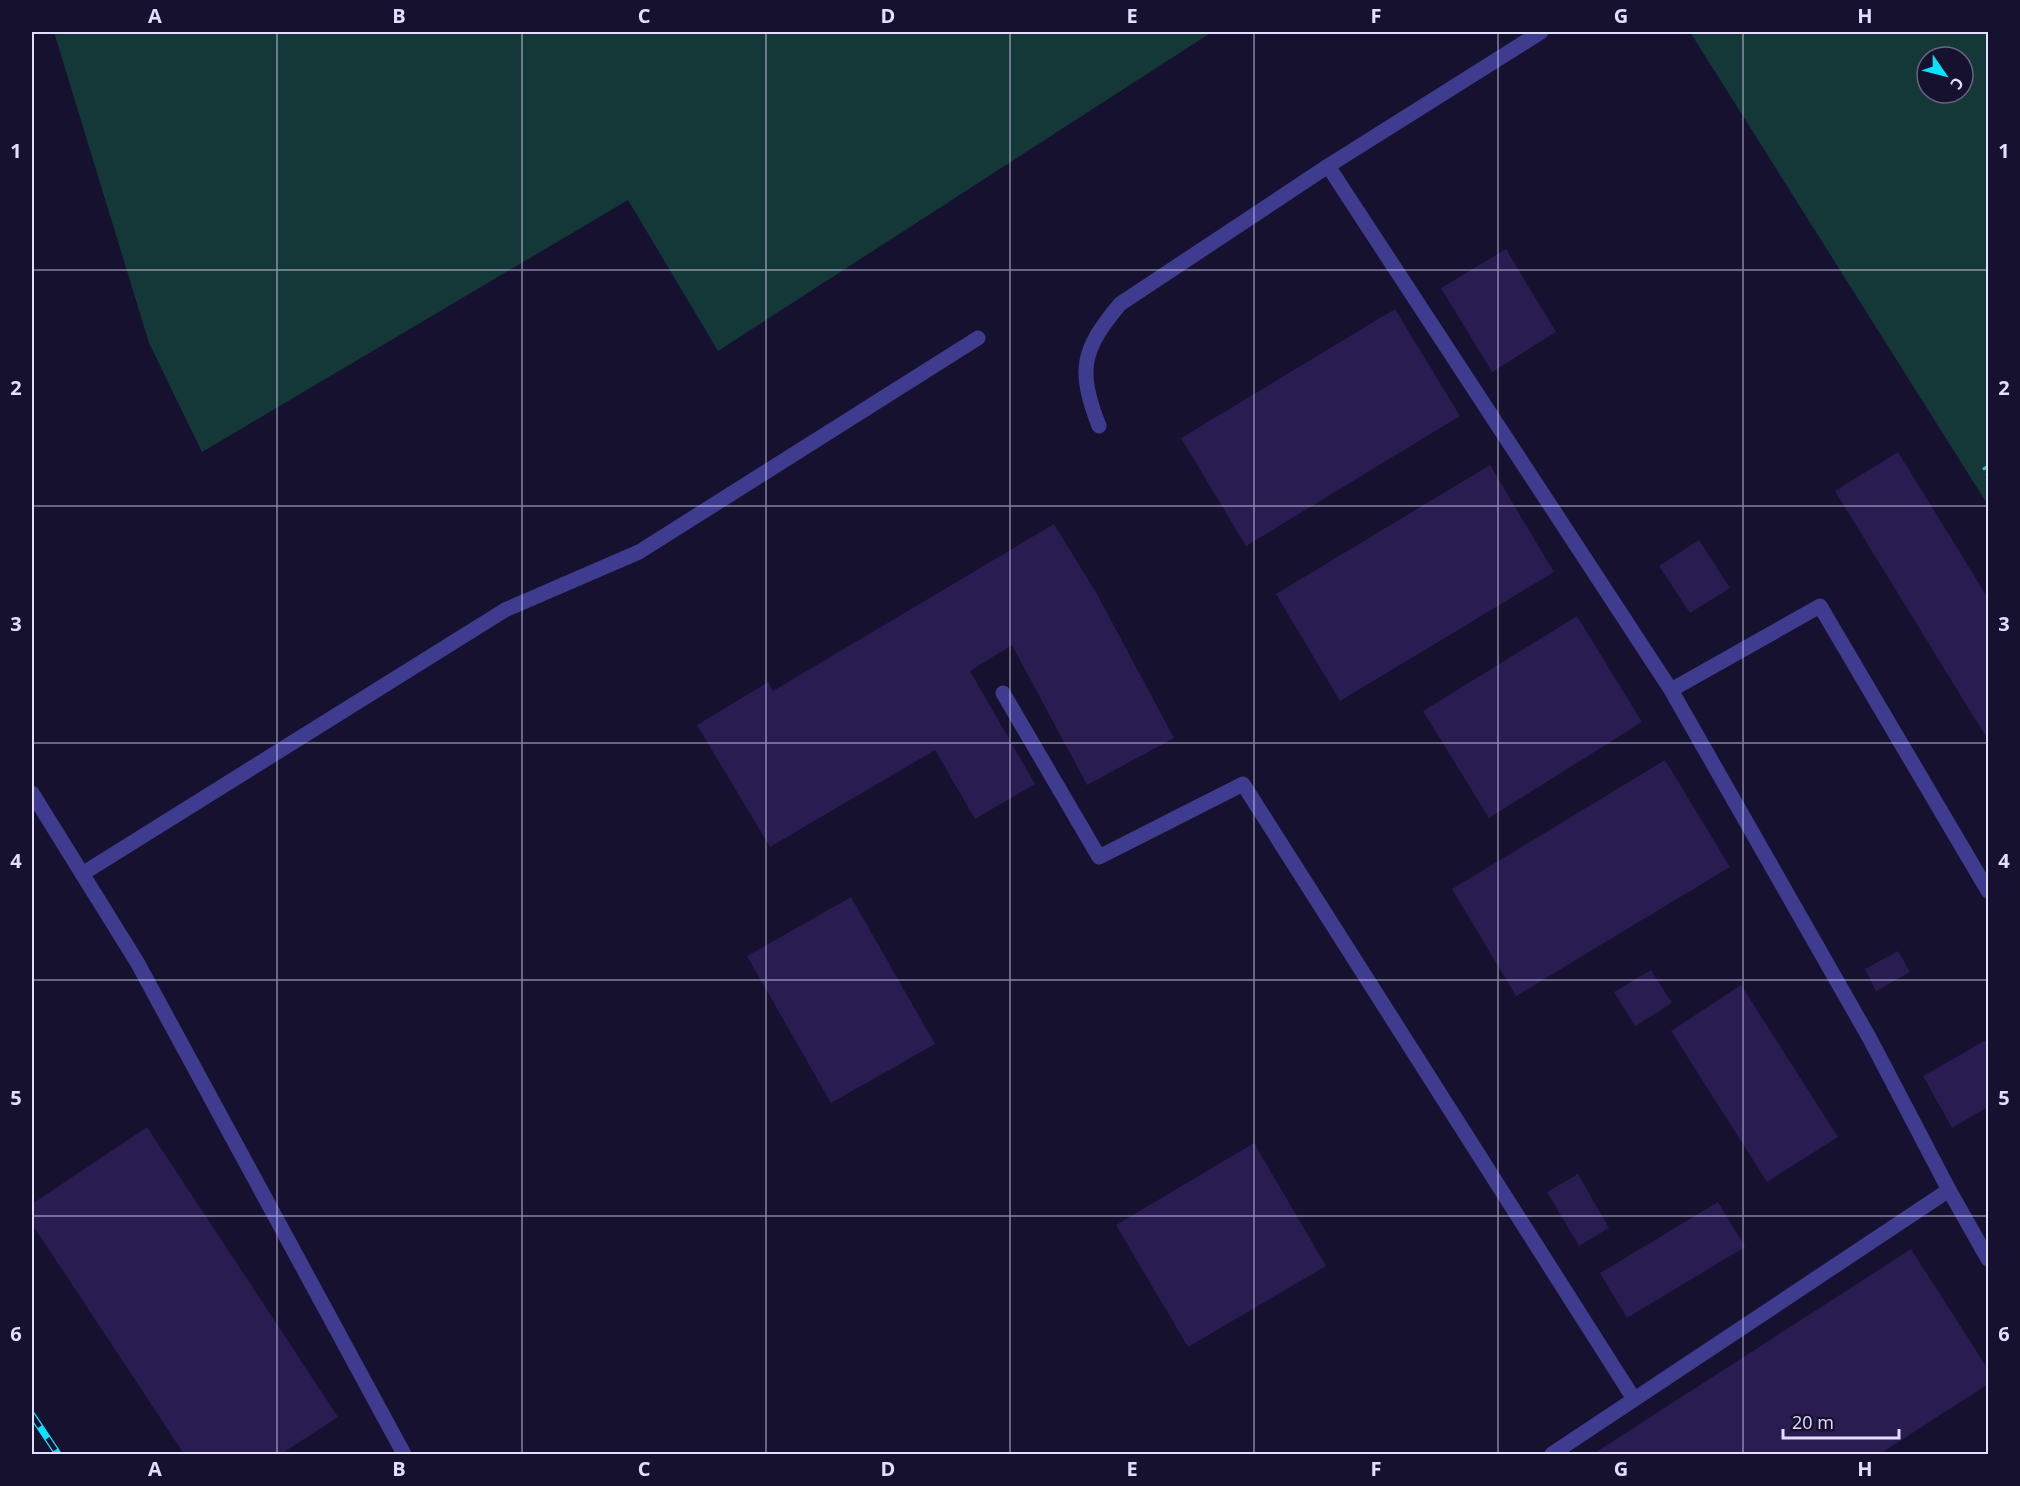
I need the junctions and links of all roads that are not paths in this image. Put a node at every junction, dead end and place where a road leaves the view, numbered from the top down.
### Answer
1 (1541, 32) edge
2 (1328, 166) junction
3 (978, 338) dead end
4 (1099, 426) dead end
5 (1671, 690) junction
6 (1003, 693) dead end
7 (32, 794) edge
8 (82, 874) junction
9 (1989, 891) edge
10 (1949, 1190) junction
11 (1989, 1259) edge
12 (1634, 1399) junction
13 (404, 1455) edge
14 (1552, 1455) edge

1 - 2 lane
2 - 4 lane
2 - 5 lane
3 - 8 lane
5 - 9 lane
5 - 10 lane
6 - 12 lane
7 - 8 lane
8 - 13 lane
10 - 11 lane
10 - 12 lane
12 - 14 lane

